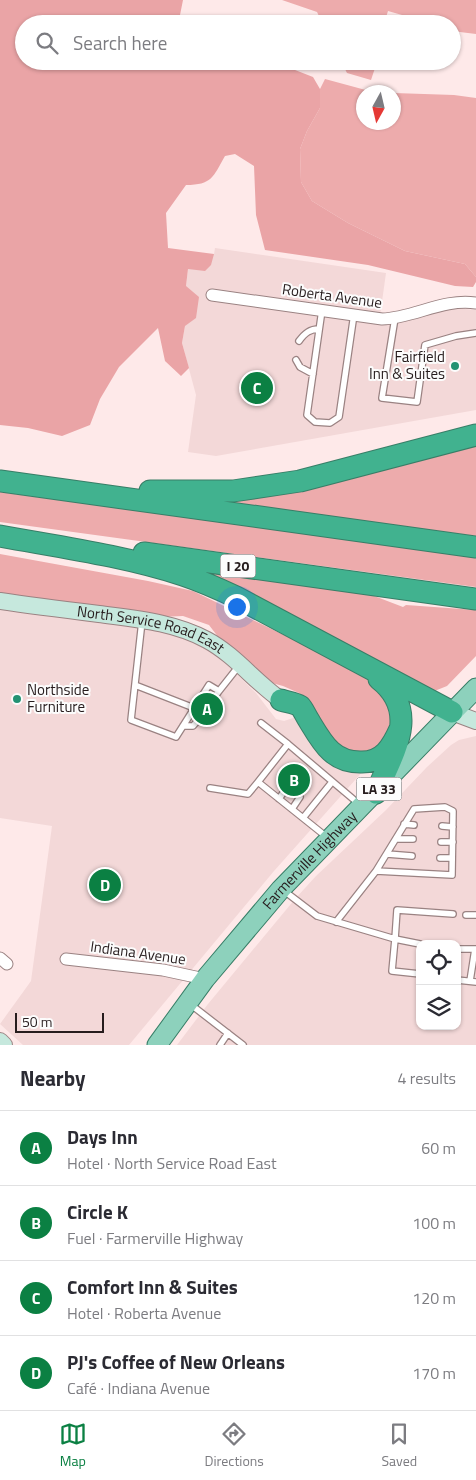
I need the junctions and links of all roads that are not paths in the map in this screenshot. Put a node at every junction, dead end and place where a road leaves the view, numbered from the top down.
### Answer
1 (212, 295) dead end
2 (476, 303) edge
3 (322, 310) junction
4 (354, 314) junction
5 (395, 318) junction
6 (319, 329) junction
7 (476, 333) edge
8 (299, 341) dead end
9 (296, 360) dead end
10 (313, 374) junction
11 (476, 435) edge
12 (0, 481) edge
13 (90, 495) junction
14 (0, 534) edge
15 (476, 547) edge
16 (476, 598) edge
17 (0, 602) edge
18 (142, 620) junction
19 (359, 663) junction
20 (240, 665) junction
21 (135, 685) junction
22 (476, 688) edge
23 (219, 691) junction
24 (281, 700) joint
25 (210, 704) dead end
26 (194, 708) junction
27 (452, 712) junction
28 (199, 718) dead end
29 (476, 721) edge
30 (261, 723) dead end
31 (183, 726) junction
32 (400, 729) junction
33 (288, 744) junction
34 (258, 782) junction
35 (332, 782) junction
36 (287, 787) dead end
37 (210, 788) dead end
38 (300, 797) dead end
39 (280, 799) junction
40 (369, 800) junction
41 (292, 809) junction
42 (303, 818) junction
43 (404, 824) junction
44 (414, 824) dead end
45 (442, 826) dead end
46 (453, 827) junction
47 (330, 839) junction
48 (396, 839) junction
49 (413, 840) dead end
50 (441, 842) dead end
51 (453, 842) junction
52 (387, 854) junction
53 (412, 856) dead end
54 (440, 858) dead end
55 (452, 858) junction
56 (376, 871) junction
57 (281, 889) junction
58 (453, 914) dead end
59 (466, 915) dead end
60 (476, 915) edge
61 (336, 922) junction
62 (395, 939) junction
63 (416, 943) edge
64 (461, 949) edge
65 (476, 949) edge
66 (66, 959) dead end
67 (416, 973) edge
68 (205, 979) junction
69 (473, 982) edge
70 (188, 1002) junction
71 (228, 1033) junction
72 (0, 1041) edge
73 (4, 1045) edge
74 (157, 1045) edge
75 (220, 1045) edge
76 (243, 1045) edge

1 - 3 street, Roberta Avenue
2 - 5 street, Roberta Avenue
3 - 4 street, Roberta Avenue
3 - 6 lane
4 - 5 street, Roberta Avenue
4 - 10 lane
5 - 7 lane
6 - 8 lane
6 - 10 lane
9 - 10 lane
11 - 13 highway
12 - 13 highway
13 - 15 highway
14 - 16 highway, I 20
14 - 19 highway
17 - 18 street, North Service Road East
18 - 20 street, North Service Road East
18 - 21 lane
19 - 27 highway
19 - 32 highway
20 - 23 lane
20 - 24 street, North Service Road East
21 - 26 lane
21 - 31 lane
22 - 27 main road, Farmerville Highway / LA 33
23 - 25 lane
23 - 26 lane
24 - 32 highway
26 - 31 lane
27 - 29 street
27 - 40 main road, Farmerville Highway / LA 33
28 - 31 lane
30 - 33 lane
32 - 40 highway
33 - 34 lane
33 - 35 lane
34 - 37 lane
34 - 39 lane
35 - 40 lane
35 - 42 lane
36 - 39 lane
38 - 41 lane
39 - 41 lane
40 - 47 main road, Farmerville Highway / LA 33
41 - 42 lane
42 - 47 lane
43 - 44 lane
43 - 46 lane
43 - 48 lane
45 - 46 lane
46 - 51 lane
47 - 57 main road, Farmerville Highway / LA 33
48 - 49 lane
48 - 52 lane
50 - 51 lane
51 - 55 lane
52 - 53 lane
52 - 56 lane
54 - 55 lane
55 - 56 lane
56 - 61 lane
57 - 61 lane
57 - 68 main road, Farmerville Highway / LA 33
58 - 62 lane
59 - 60 lane
61 - 62 lane
62 - 63 lane
62 - 67 lane
64 - 65 lane
65 - 69 lane
66 - 68 street, Indiana Avenue
68 - 70 main road, Farmerville Highway / LA 33
70 - 71 lane
70 - 74 main road, Farmerville Highway / LA 33
71 - 75 lane
71 - 76 lane
72 - 73 street

